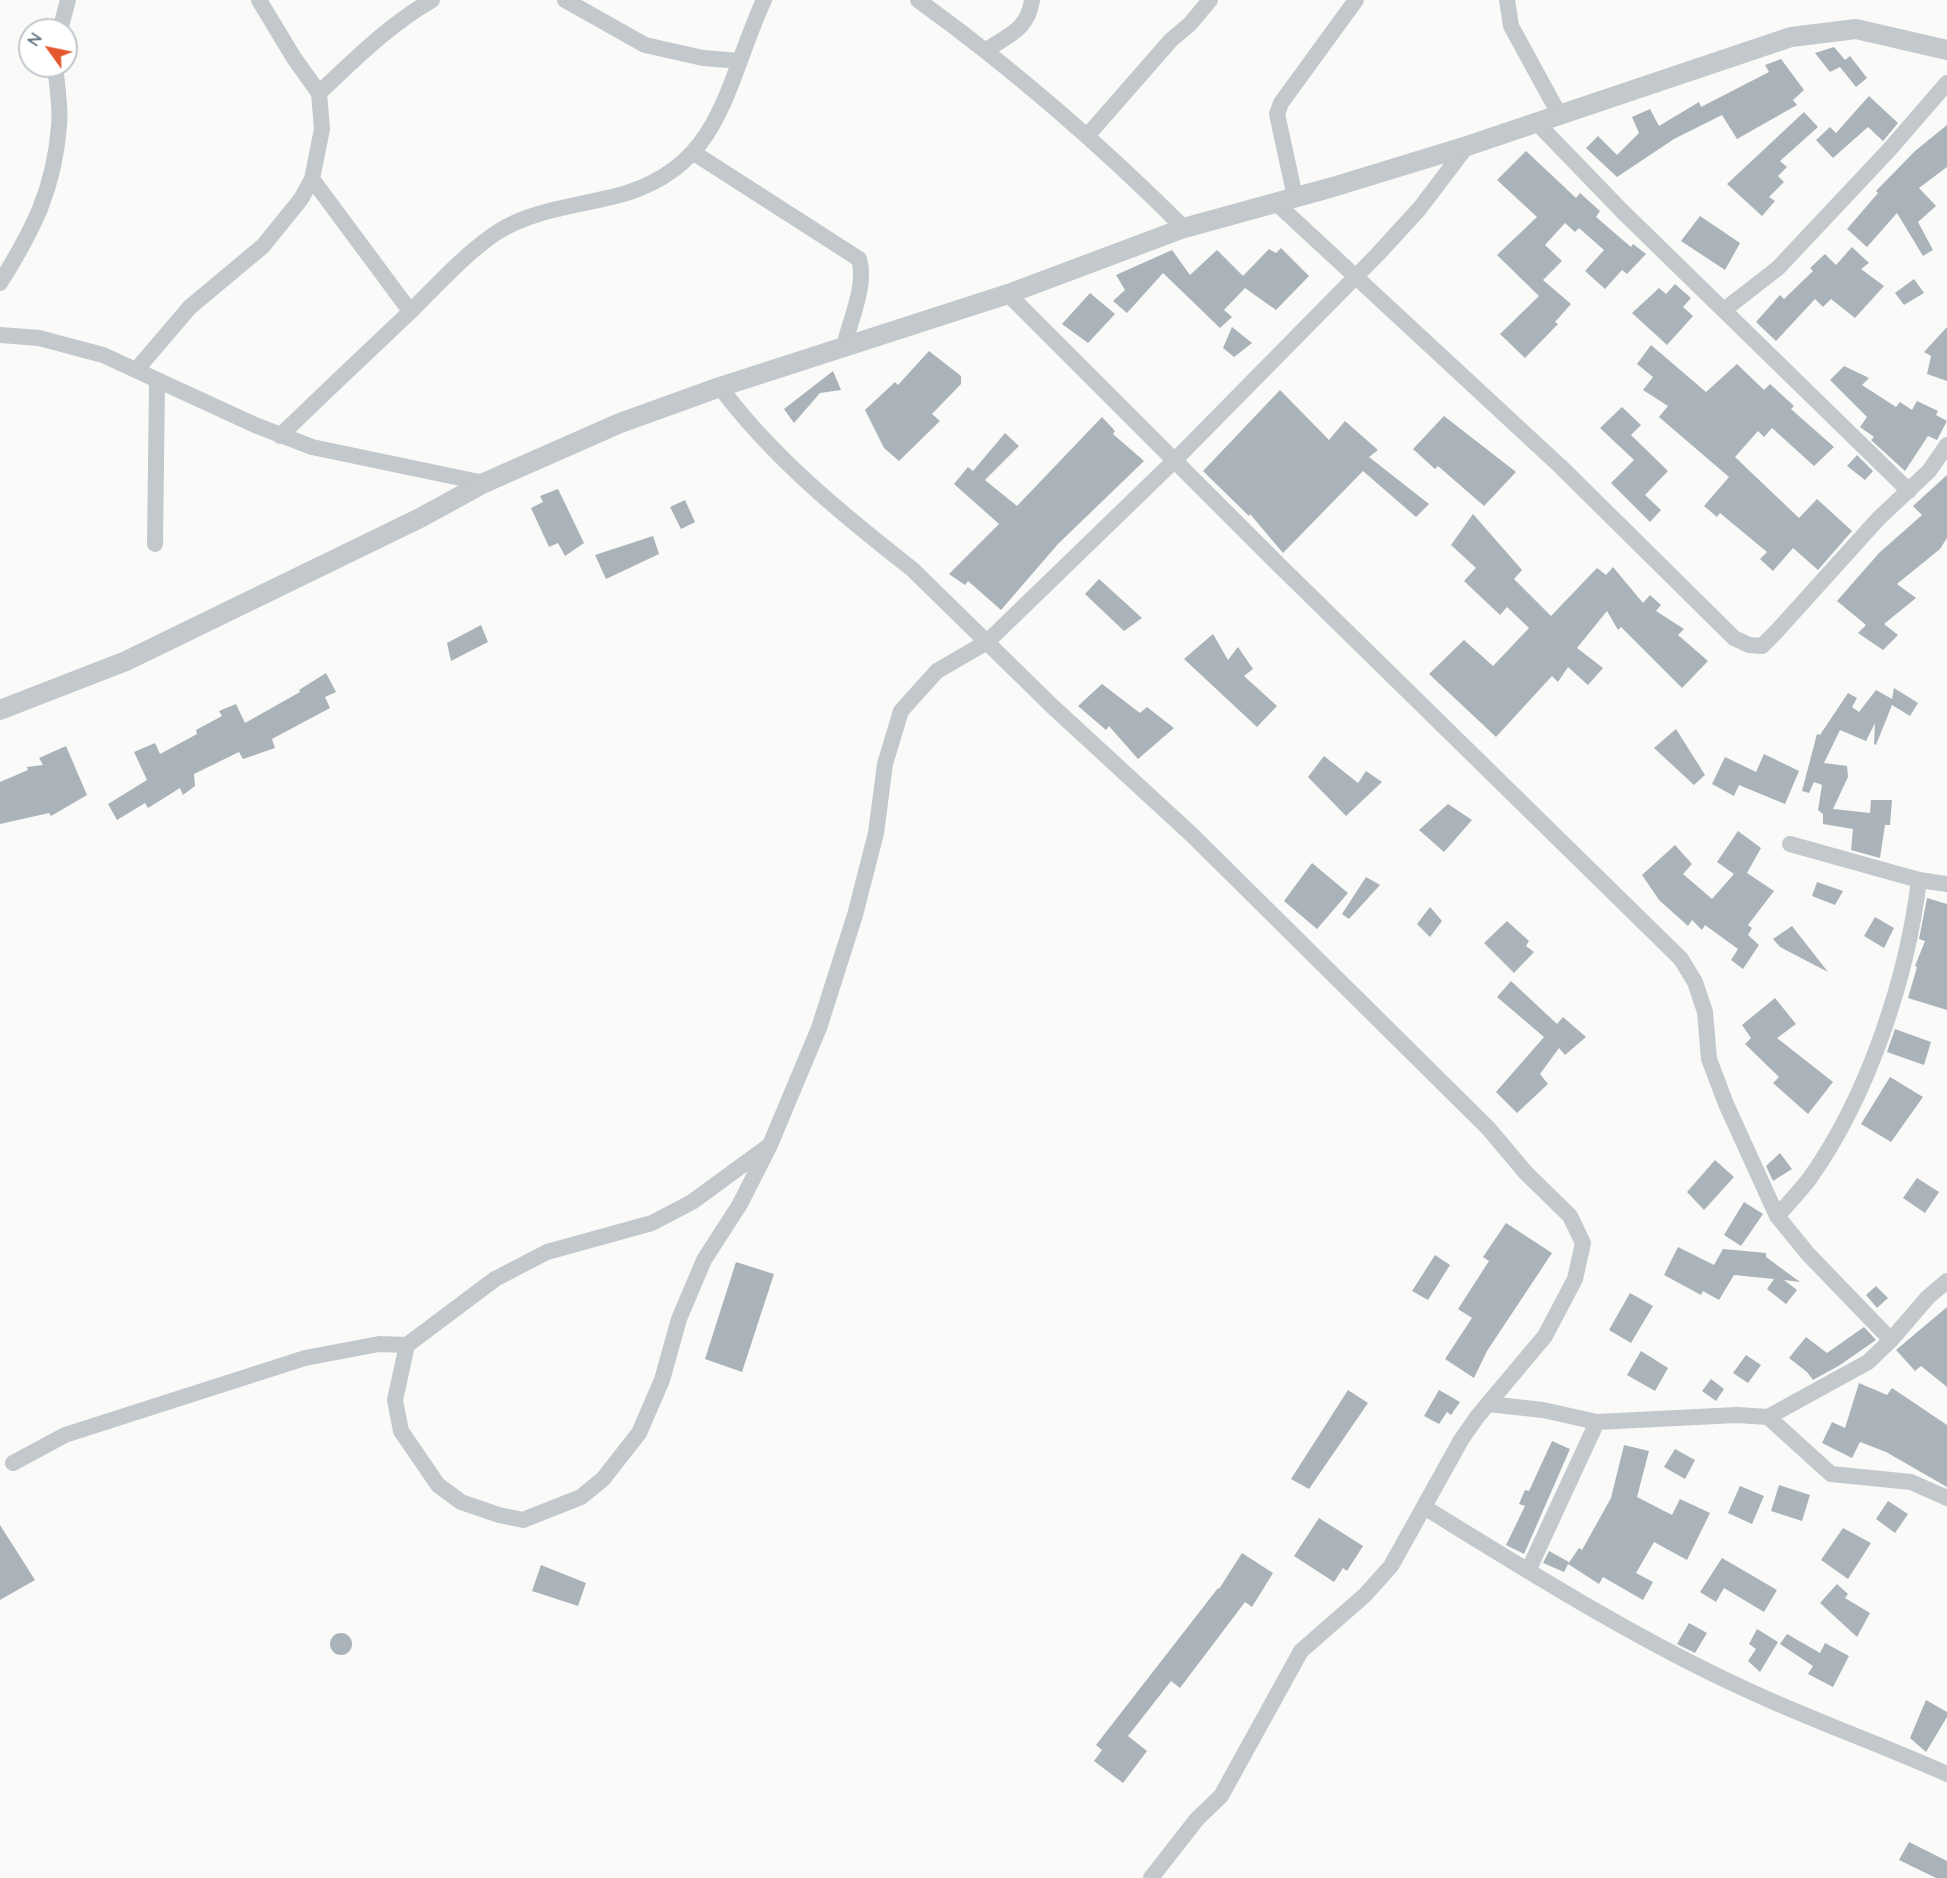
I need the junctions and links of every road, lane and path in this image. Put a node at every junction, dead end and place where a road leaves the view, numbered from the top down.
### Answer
1 (68, 0) edge
2 (259, 0) edge
3 (432, 0) edge
4 (565, 0) edge
5 (765, 0) edge
6 (918, 0) edge
7 (1032, 0) edge
8 (1210, 0) edge
9 (1356, 0) edge
10 (1507, 0) edge
11 (63, 18) edge
12 (1947, 50) edge
13 (985, 51) junction
14 (740, 61) junction
15 (56, 78) edge
16 (1947, 82) edge
17 (319, 93) junction
18 (1559, 114) junction
19 (1537, 123) junction
20 (1087, 136) junction
21 (1467, 146) junction
22 (694, 153) junction
23 (312, 179) junction
24 (1295, 197) junction
25 (1275, 202) junction
26 (1184, 228) junction
27 (1355, 274) junction
28 (0, 283) edge
29 (1008, 294) junction
30 (1724, 310) junction
31 (410, 311) junction
32 (0, 335) edge
33 (844, 346) junction
34 (137, 369) junction
35 (157, 382) junction
36 (720, 387) junction
37 (280, 436) junction
38 (1947, 445) edge
39 (1174, 461) junction
40 (484, 483) junction
41 (1909, 491) junction
42 (155, 543) dead end
43 (987, 642) junction
44 (0, 710) edge
45 (1790, 844) dead end
46 (1919, 880) junction
47 (1947, 884) edge
48 (770, 1145) junction
49 (1777, 1216) junction
50 (1947, 1281) edge
51 (1891, 1340) junction
52 (407, 1345) junction
53 (1488, 1404) junction
54 (1768, 1418) junction
55 (1597, 1422) junction
56 (13, 1463) dead end
57 (1947, 1498) edge
58 (1424, 1507) junction
59 (1528, 1571) junction
60 (1947, 1774) edge
61 (1152, 1878) edge

1 - 11 street
2 - 17 street
3 - 17 street
4 - 14 street
5 - 14 street
6 - 13 street
7 - 13 street
8 - 20 street
9 - 24 street
10 - 18 street
12 - 18 street
13 - 20 street
14 - 22 street
15 - 28 street
16 - 30 street
17 - 23 street
18 - 19 street
19 - 21 street
19 - 30 street
20 - 26 street
21 - 24 street
21 - 27 street
22 - 31 street
22 - 33 street
23 - 31 street
23 - 34 street
24 - 25 street
25 - 26 street
25 - 27 street
26 - 29 street
27 - 39 street
27 - 41 street
29 - 33 street
29 - 39 street
30 - 41 street
31 - 37 street
32 - 34 street
33 - 36 street
34 - 35 street
35 - 37 street
35 - 42 street
36 - 40 street
36 - 43 street
37 - 40 street
38 - 41 street
39 - 43 street
39 - 49 street
40 - 44 street
43 - 48 street
43 - 53 street
45 - 46 street
46 - 47 street
46 - 49 street
48 - 52 street
48 - 52 street
49 - 51 street
50 - 51 street
51 - 54 street
52 - 56 street
53 - 55 street
53 - 58 street
54 - 55 street
54 - 57 street
55 - 59 street
58 - 59 street
58 - 61 street
59 - 60 street

